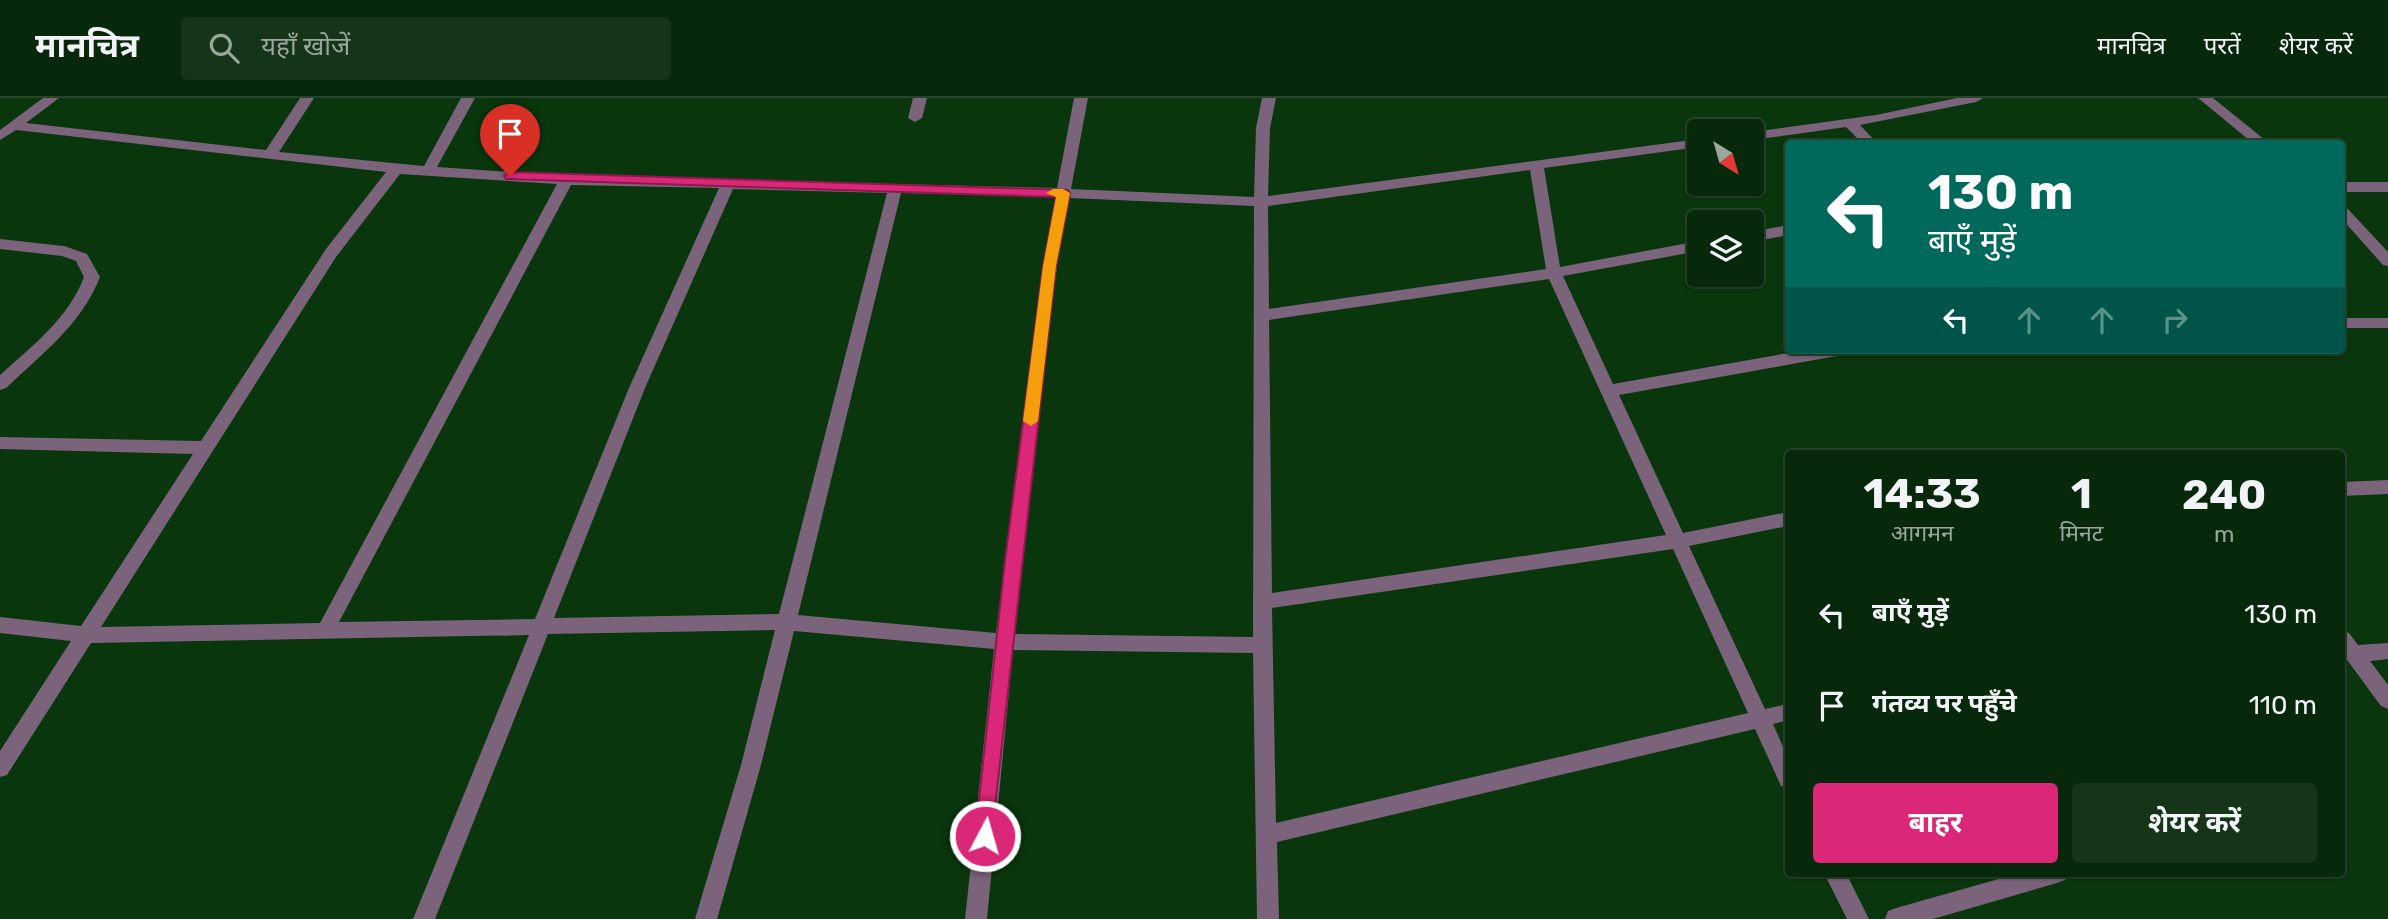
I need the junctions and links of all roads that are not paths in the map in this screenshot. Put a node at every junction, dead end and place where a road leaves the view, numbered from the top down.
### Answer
1 (52, 98) edge
2 (307, 98) edge
3 (468, 98) edge
4 (920, 98) edge
5 (1081, 98) edge
6 (1269, 98) edge
7 (1971, 98) edge
8 (2205, 98) edge
9 (915, 118) dead end
10 (1850, 123) junction
11 (13, 126) junction
12 (1764, 134) edge
13 (0, 136) edge
14 (1867, 140) edge
15 (2258, 140) edge
16 (1687, 145) edge
17 (270, 154) junction
18 (1536, 165) junction
19 (396, 169) junction
20 (428, 171) junction
21 (566, 180) junction
22 (728, 184) junction
23 (2345, 187) edge
24 (2388, 187) edge
25 (895, 189) junction
26 (1063, 193) junction
27 (1261, 202) junction
28 (2345, 214) edge
29 (1785, 231) edge
30 (1764, 235) edge
31 (0, 244) edge
32 (1687, 248) edge
33 (2388, 261) edge
34 (1554, 273) junction
35 (1261, 316) junction
36 (2345, 323) edge
37 (2388, 323) edge
38 (1815, 354) edge
39 (4, 376) edge
40 (1608, 391) junction
41 (0, 443) edge
42 (206, 448) junction
43 (2388, 487) edge
44 (2345, 489) edge
45 (1785, 520) edge
46 (1677, 541) junction
47 (1263, 602) junction
48 (786, 622) junction
49 (542, 624) junction
50 (0, 625) edge
51 (326, 629) junction
52 (86, 635) junction
53 (1004, 642) junction
54 (1263, 645) junction
55 (2347, 646) edge
56 (2388, 652) edge
57 (2388, 700) edge
58 (1785, 713) edge
59 (1759, 719) junction
60 (0, 768) edge
61 (1785, 773) edge
62 (1266, 835) junction
63 (1837, 877) edge
64 (2043, 877) edge
65 (424, 919) edge
66 (706, 919) edge
67 (976, 919) edge
68 (1268, 919) edge
69 (1858, 919) edge
70 (1896, 919) edge

1 - 11 street
2 - 17 street
3 - 20 street
4 - 9 street
5 - 26 street
6 - 27 street
7 - 10 street
8 - 15 street
10 - 12 street
10 - 14 street
11 - 13 street
11 - 17 street
16 - 18 street
17 - 19 street
18 - 27 street
18 - 34 street
19 - 20 street
19 - 42 street
20 - 21 street
21 - 22 street
21 - 51 street
22 - 25 street
22 - 49 street
23 - 24 street
25 - 26 street
25 - 48 street
26 - 27 street
26 - 53 street
27 - 35 street
28 - 33 street
29 - 30 street
31 - 39 street
32 - 34 street
34 - 35 street
34 - 40 street
35 - 47 street
36 - 37 street
38 - 40 street
40 - 46 street
41 - 42 street
42 - 52 street
43 - 44 street
45 - 46 street
46 - 47 street
46 - 59 street
47 - 54 street
48 - 49 street
48 - 53 street
48 - 66 street
49 - 51 street
49 - 65 street
50 - 52 street
51 - 52 street
52 - 60 street
53 - 54 street
53 - 67 street
54 - 62 street
55 - 56 street
55 - 57 street
58 - 59 street
59 - 61 street
59 - 62 street
62 - 68 street
63 - 69 street
64 - 70 street

